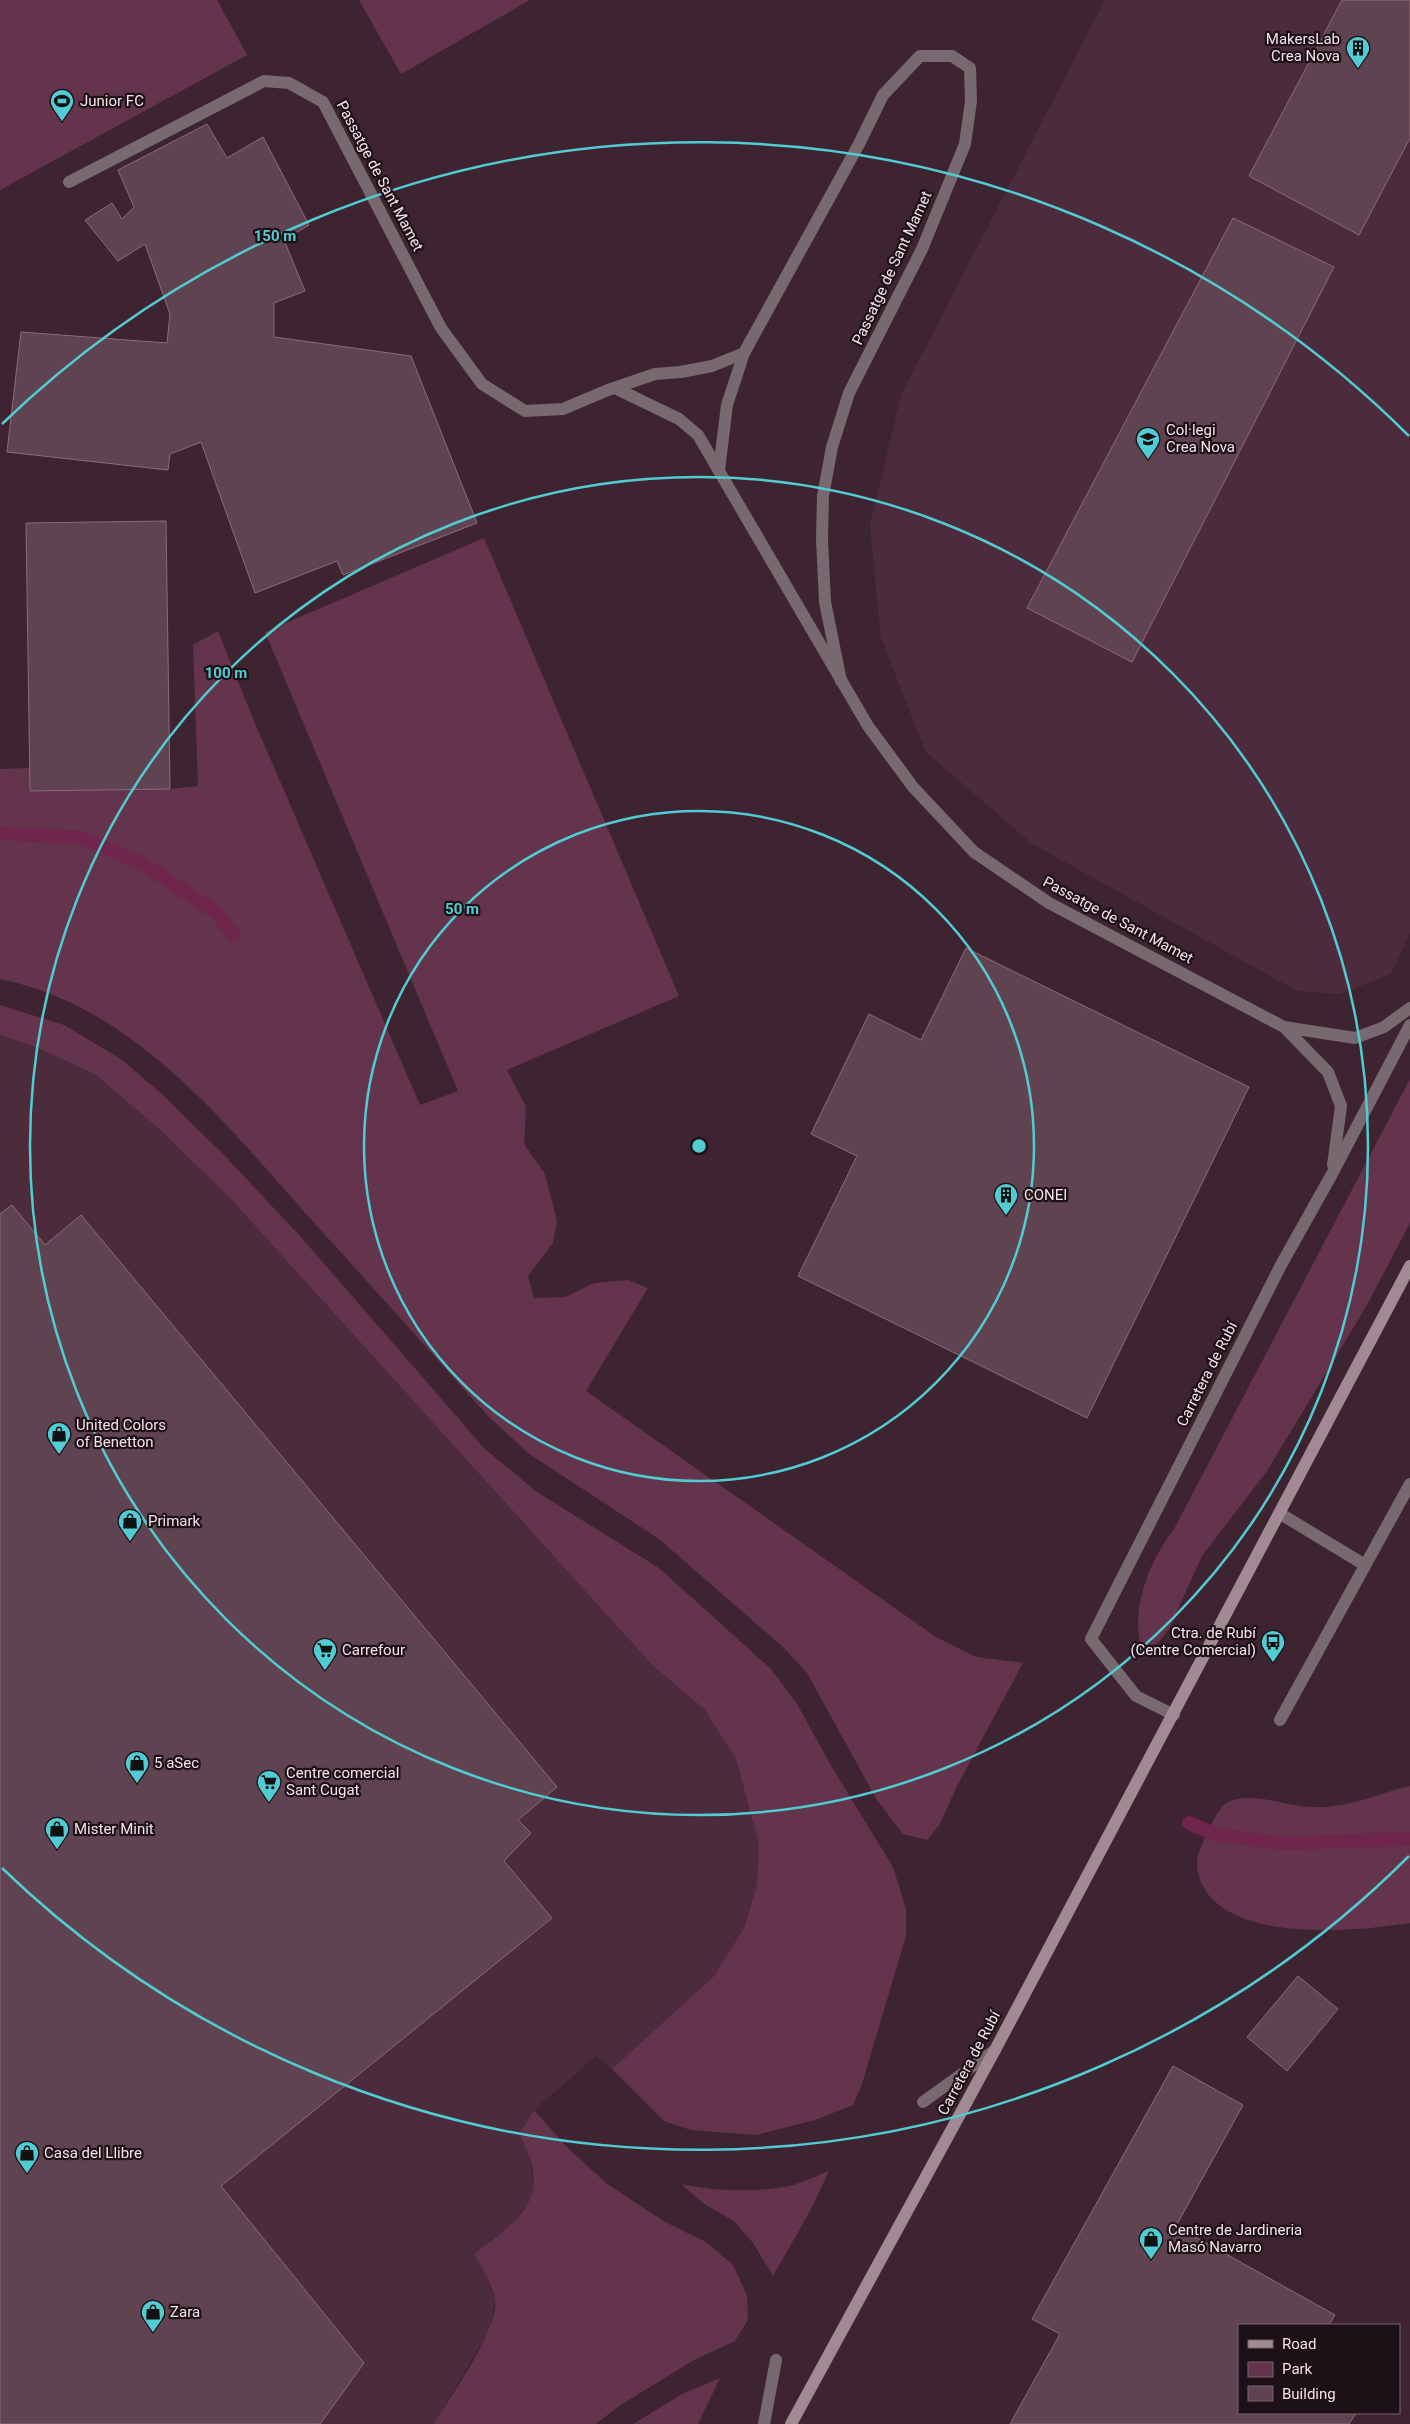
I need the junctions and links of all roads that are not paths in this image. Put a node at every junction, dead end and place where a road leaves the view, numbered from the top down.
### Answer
1 (69, 182) dead end
2 (744, 353) junction
3 (615, 388) junction
4 (720, 470) junction
5 (841, 681) junction
6 (1410, 1008) edge
7 (1410, 1025) edge
8 (1284, 1027) junction
9 (1332, 1174) junction
10 (1410, 1266) edge
11 (1410, 1484) edge
12 (1279, 1513) junction
13 (1365, 1565) junction
14 (1174, 1716) junction
15 (1280, 1720) dead end
16 (995, 2050) junction
17 (923, 2102) dead end
18 (776, 2360) dead end
19 (764, 2424) edge
20 (791, 2424) edge

1 - 3 street, Passatge de Sant Mamet
2 - 3 street, Passatge de Sant Mamet
2 - 4 street
2 - 5 street, Passatge de Sant Mamet
3 - 4 street, Passatge de Sant Mamet
4 - 5 street, Passatge de Sant Mamet
5 - 8 street, Passatge de Sant Mamet
6 - 8 street, Passatge de Sant Mamet
7 - 9 street, Carretera de Rubí
8 - 9 street, Passatge de Sant Mamet
9 - 14 street, Carretera de Rubí
10 - 12 main road, Carretera de Rubí
11 - 13 street
12 - 13 street
12 - 14 main road, Carretera de Rubí
13 - 15 street
14 - 16 main road, Carretera de Rubí
16 - 17 street
16 - 20 main road, Carretera de Rubí
18 - 19 street

